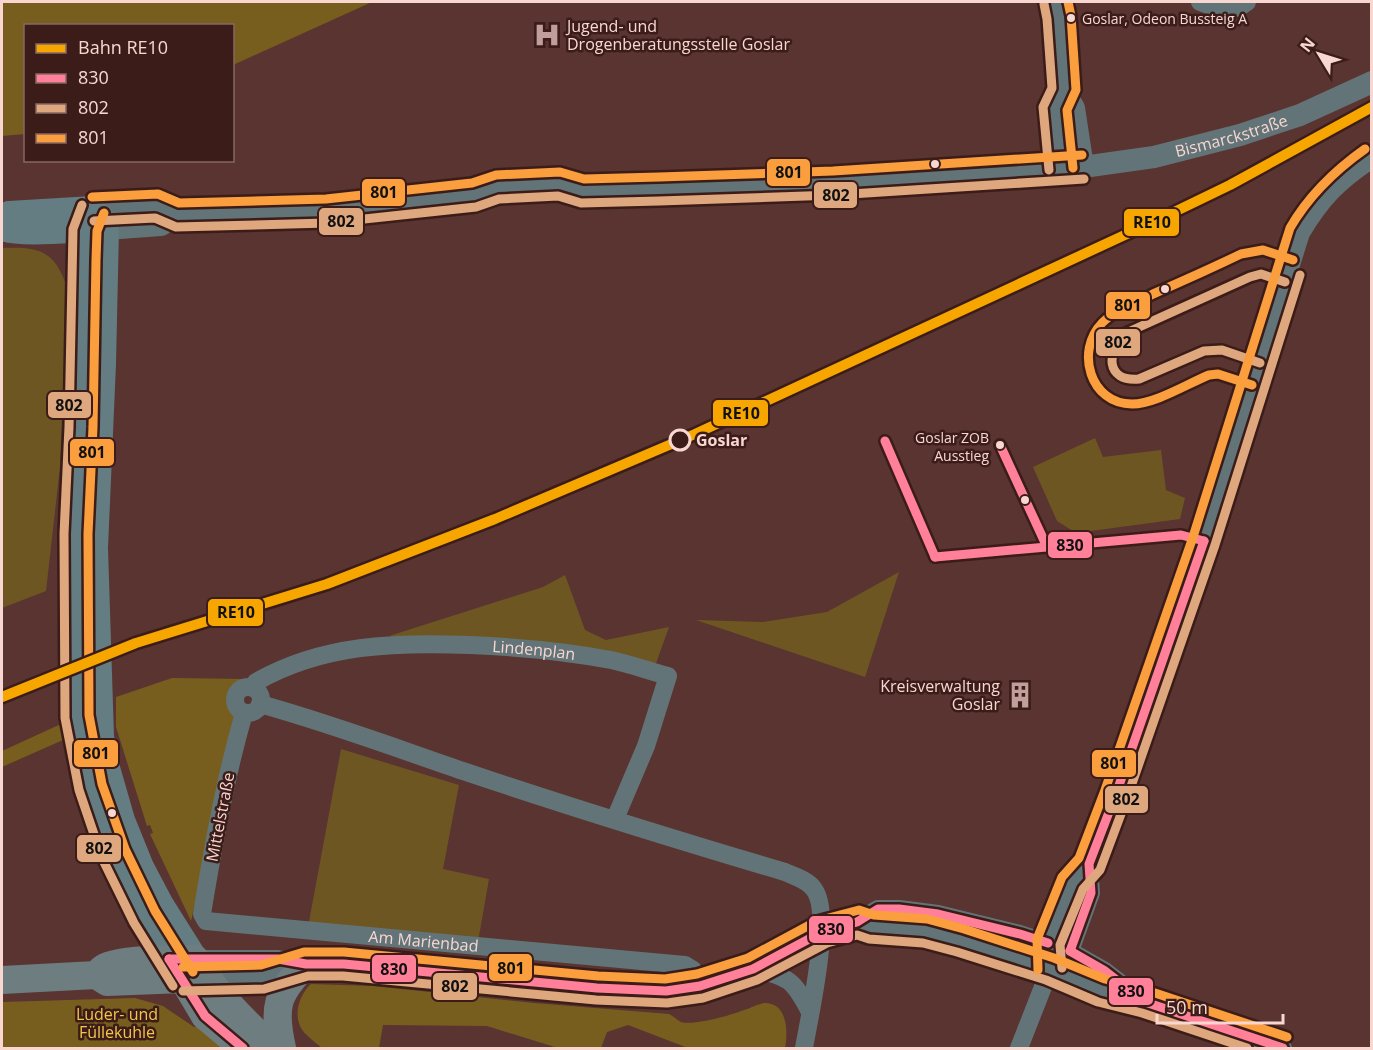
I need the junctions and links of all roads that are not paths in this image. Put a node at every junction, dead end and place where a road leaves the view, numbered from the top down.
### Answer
1 (1056, 2) edge
2 (1200, 2) edge
3 (1247, 2) edge
4 (1371, 82) edge
5 (1064, 91) junction
6 (1371, 159) edge
7 (1083, 167) junction
8 (1061, 169) junction
9 (2, 217) edge
10 (94, 222) junction
11 (2, 228) edge
12 (257, 696) junction
13 (244, 713) joint
14 (615, 819) junction
15 (1089, 864) junction
16 (206, 921) joint
17 (857, 922) junction
18 (822, 932) junction
19 (1048, 943) junction
20 (1070, 951) junction
21 (306, 964) junction
22 (189, 969) junction
23 (753, 969) junction
24 (1050, 969) junction
25 (2, 981) edge
26 (700, 986) junction
27 (1145, 1002) junction
28 (810, 1012) junction
29 (243, 1048) edge
30 (273, 1048) edge
31 (282, 1048) edge
32 (804, 1048) edge
33 (1019, 1048) edge
34 (1283, 1048) edge

1 - 5 street
2 - 3 street
4 - 7 street, Bismarckstraße
5 - 7 street
5 - 8 street
6 - 15 street
7 - 8 street, Bismarckstraße
8 - 10 street, Bismarckstraße
9 - 10 main road
10 - 11 main road
10 - 22 main road
12 - 13 street, Lindenplan
12 - 14 street
12 - 14 street, Lindenplan
13 - 16 street, Mittelstraße
14 - 18 street
15 - 19 street
15 - 20 street
16 - 26 street, Am Marienbad
17 - 18 street
17 - 19 street
17 - 24 street
18 - 23 street
18 - 28 street
19 - 20 street
19 - 24 street
20 - 24 street
20 - 27 street
21 - 22 street
21 - 22 street
21 - 26 street
21 - 31 main road
22 - 25 main road
22 - 29 main road
22 - 30 main road
23 - 26 street
23 - 28 street
24 - 27 street
24 - 33 street
27 - 34 street
28 - 32 street

